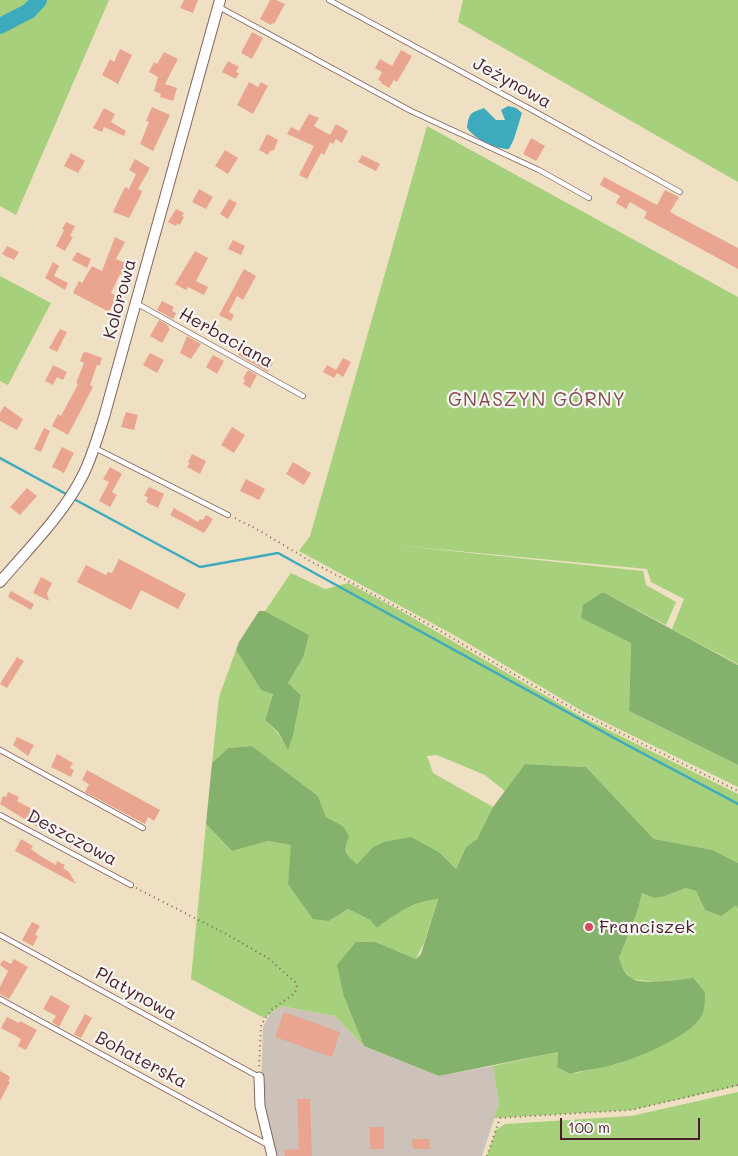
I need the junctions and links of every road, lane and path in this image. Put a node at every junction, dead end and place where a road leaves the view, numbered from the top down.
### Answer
1 (328, 0) edge
2 (219, 3) edge
3 (680, 192) dead end
4 (589, 198) dead end
5 (135, 303) junction
6 (303, 396) dead end
7 (94, 448) junction
8 (228, 515) joint
9 (0, 582) edge
10 (0, 750) edge
11 (738, 791) edge
12 (0, 815) edge
13 (143, 828) dead end
14 (131, 885) joint
15 (0, 935) edge
16 (0, 999) edge
17 (259, 1077) junction
18 (738, 1085) edge
19 (268, 1145) junction
20 (272, 1156) edge
21 (487, 1156) edge

1 - 3 lane, Jeżynowa
2 - 4 lane
2 - 5 street, Kolorowa
5 - 6 lane, Herbaciana
5 - 7 street, Kolorowa
7 - 8 lane
7 - 9 street, Kolorowa
8 - 11 path
10 - 13 lane
12 - 14 lane, Deszczowa
14 - 17 path
15 - 17 lane, Platynowa
16 - 19 lane, Bohaterska
17 - 19 street
18 - 21 path
19 - 20 street

